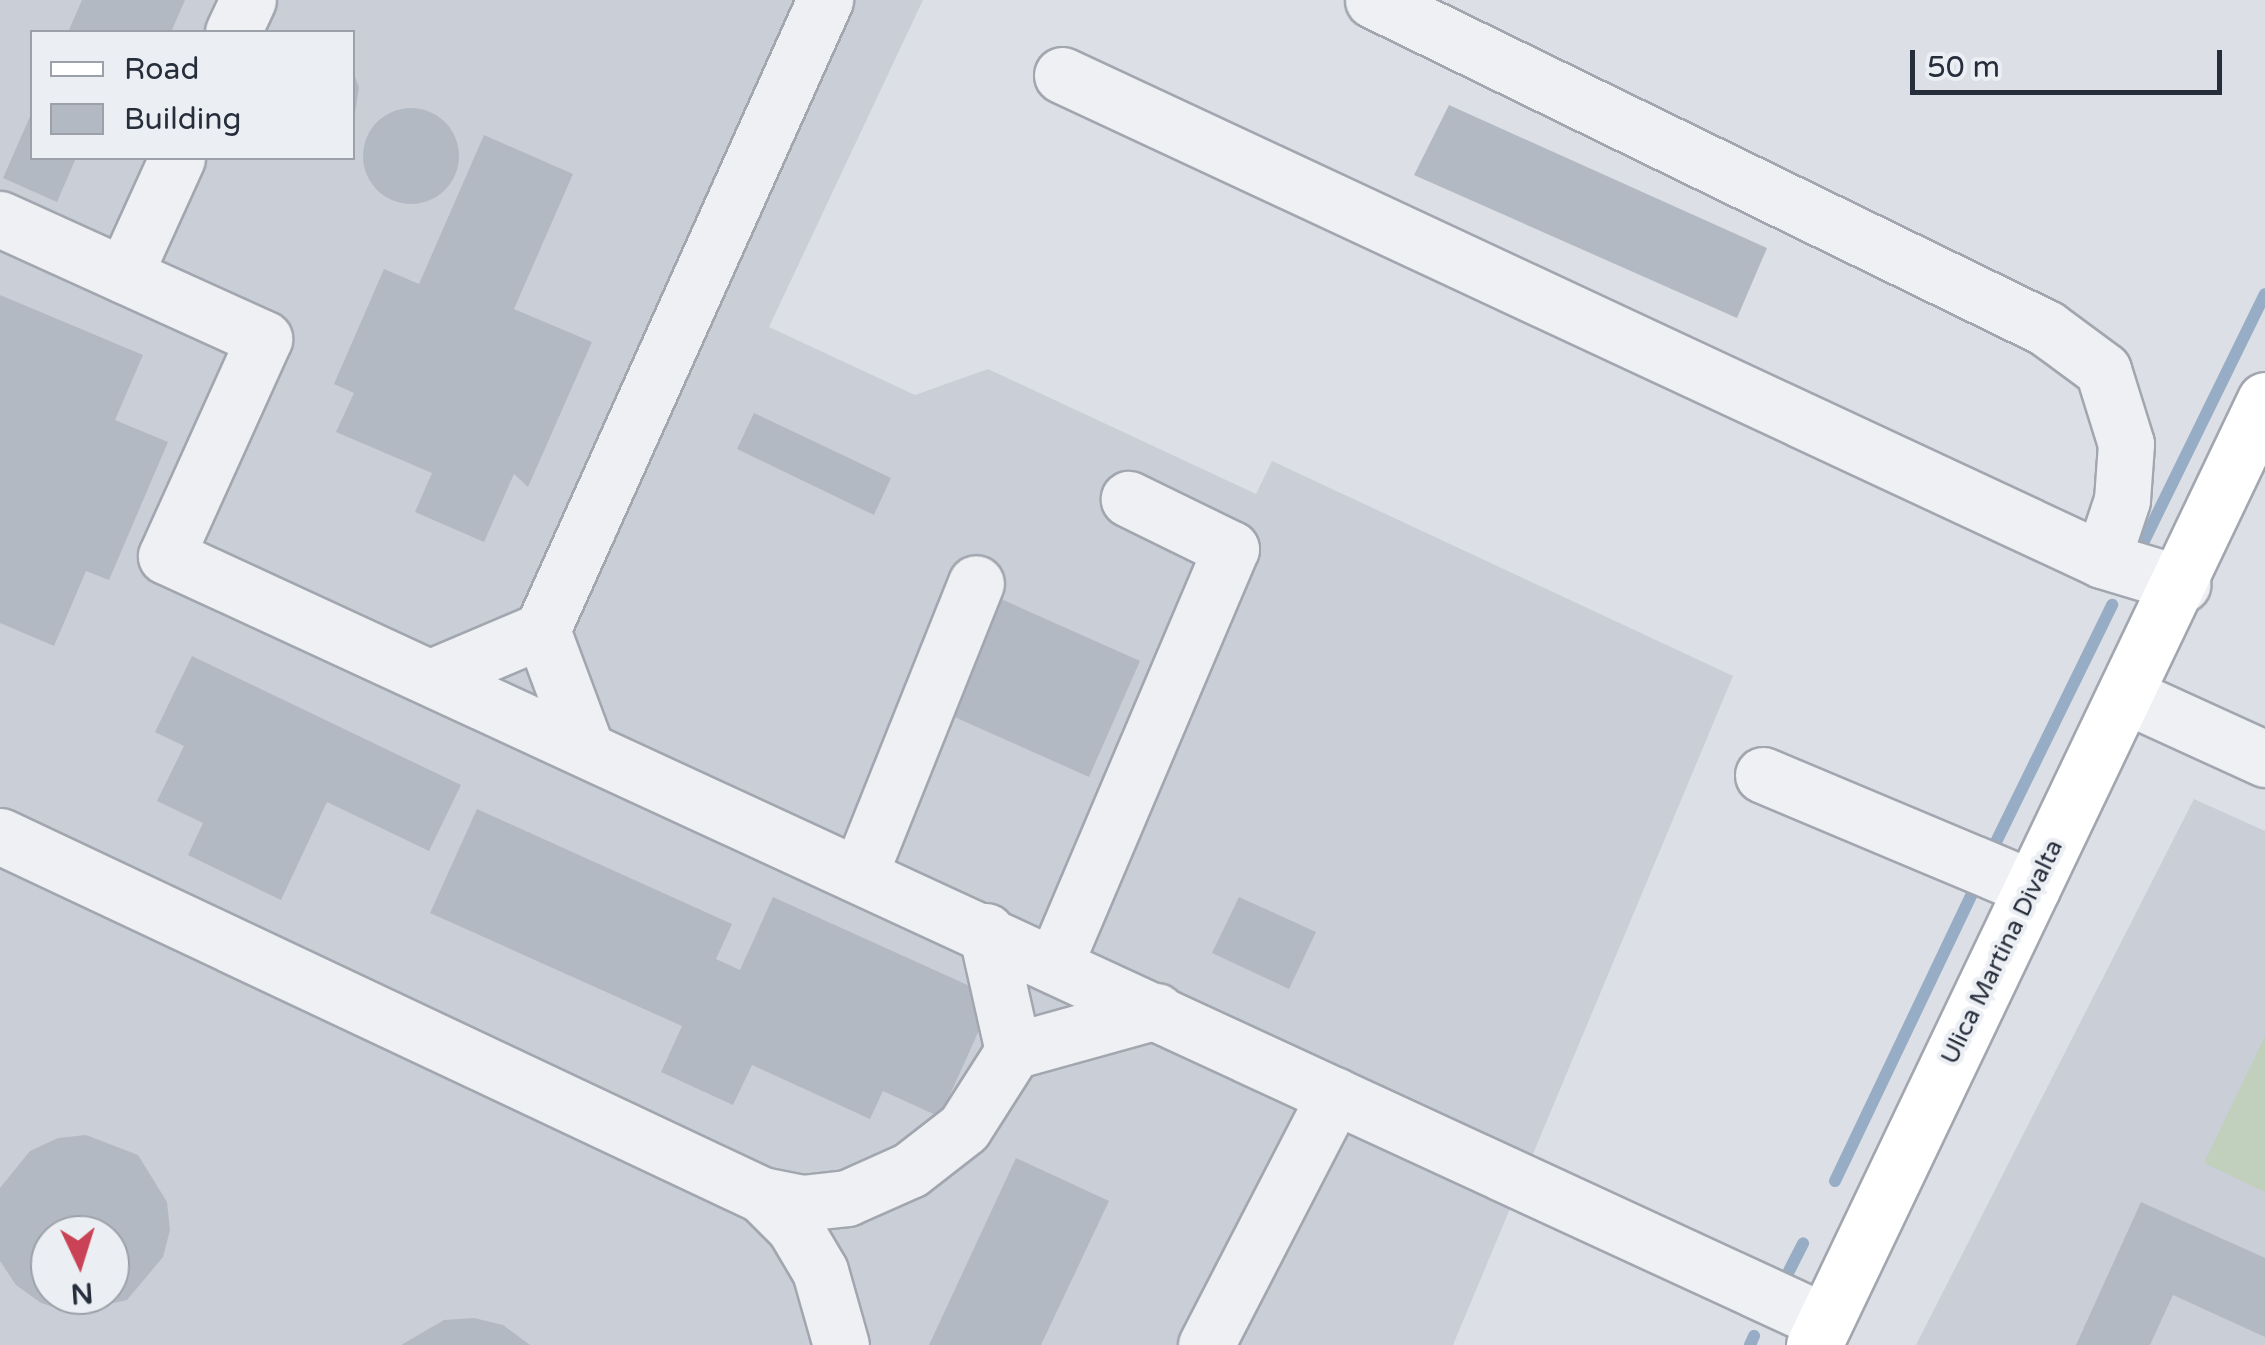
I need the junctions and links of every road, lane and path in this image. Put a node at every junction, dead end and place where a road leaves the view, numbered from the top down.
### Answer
1 (248, 0) edge
2 (825, 0) edge
3 (1373, 0) edge
4 (234, 30) edge
5 (1062, 76) dead end
6 (176, 160) edge
7 (0, 219) edge
8 (124, 275) junction
9 (2265, 400) edge
10 (1128, 499) dead end
11 (2102, 560) junction
12 (976, 582) dead end
13 (2182, 584) junction
14 (542, 630) junction
15 (431, 677) junction
16 (2127, 696) junction
17 (586, 748) junction
18 (2265, 759) edge
19 (1764, 775) dead end
20 (0, 836) edge
21 (860, 873) junction
22 (2032, 888) junction
23 (986, 931) junction
24 (1055, 963) junction
25 (1158, 1011) junction
26 (1014, 1051) junction
27 (1335, 1095) junction
28 (762, 1195) junction
29 (1819, 1333) edge
30 (841, 1345) edge
31 (1206, 1345) edge

1 - 4 street
2 - 14 street
3 - 11 street
5 - 11 street
6 - 8 street
7 - 8 street
8 - 15 street
9 - 13 main road, Ulica Martina Divalta
10 - 24 street
11 - 13 street
12 - 21 street
13 - 16 main road, Ulica Martina Divalta
14 - 15 street
14 - 17 street
15 - 17 street
16 - 18 street
16 - 22 main road, Ulica Martina Divalta
17 - 21 street
19 - 22 street
20 - 28 street
21 - 23 street
22 - 29 main road, Ulica Martina Divalta
23 - 24 street
23 - 26 street
24 - 25 street
25 - 26 street
25 - 27 street
26 - 28 street
27 - 29 street
27 - 31 street
28 - 30 street

